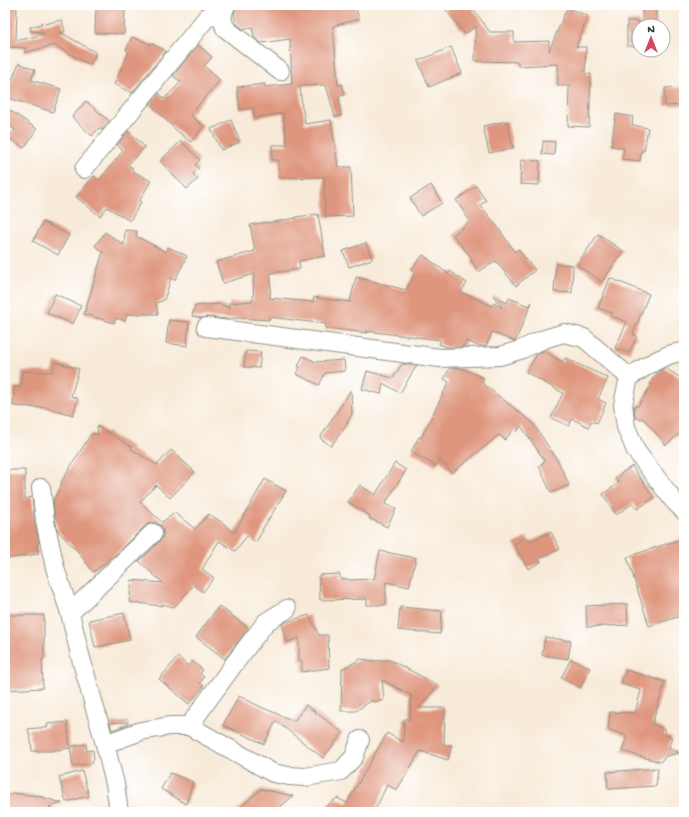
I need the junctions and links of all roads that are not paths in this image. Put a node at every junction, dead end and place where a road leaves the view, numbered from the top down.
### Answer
1 (219, 11) edge
2 (280, 71) dead end
3 (84, 169) dead end
4 (206, 327) dead end
5 (684, 352) edge
6 (629, 377) junction
7 (41, 488) dead end
8 (684, 511) edge
9 (153, 533) dead end
10 (287, 609) dead end
11 (70, 613) junction
12 (189, 726) junction
13 (360, 740) dead end
14 (105, 744) junction
15 (119, 812) edge

1 - 2 street
1 - 3 street
4 - 6 street
5 - 6 street
6 - 8 street
7 - 11 street
9 - 11 street
10 - 12 street
11 - 14 street
12 - 13 street
12 - 14 street
14 - 15 street

